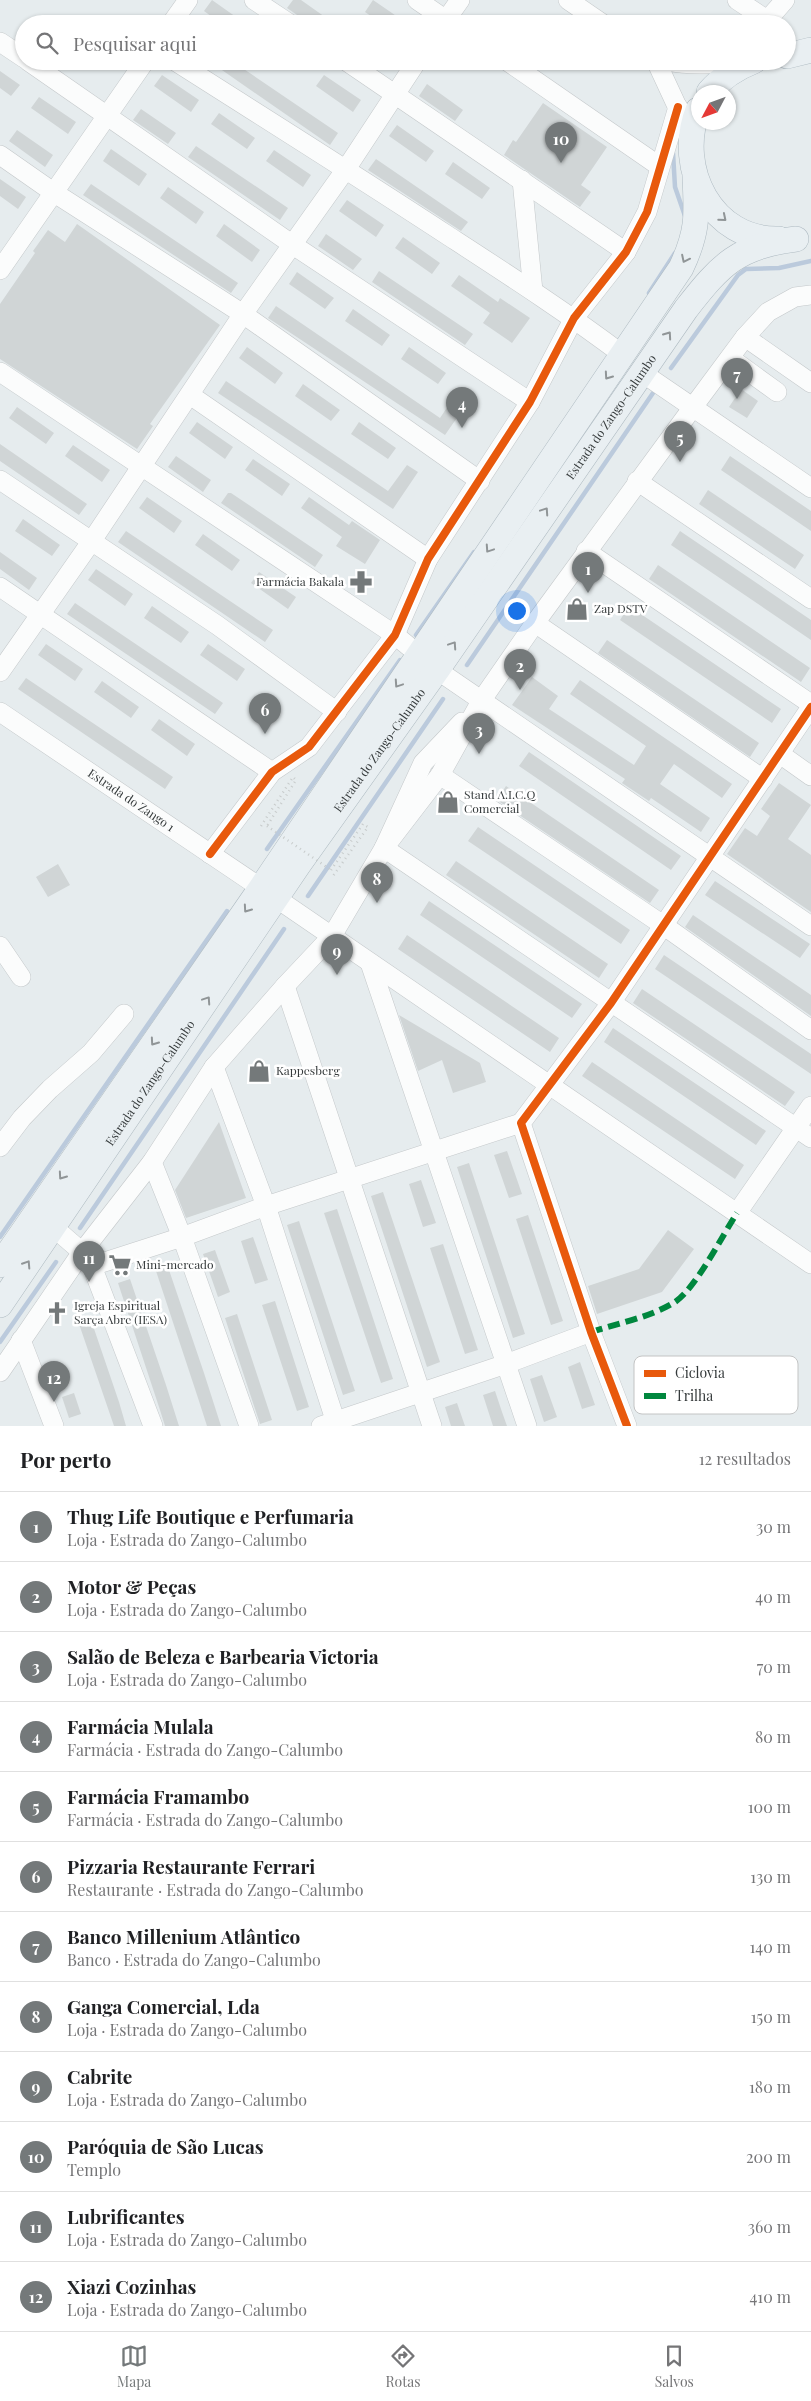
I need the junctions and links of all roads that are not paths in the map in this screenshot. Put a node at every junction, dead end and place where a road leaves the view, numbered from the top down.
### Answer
1 (188, 0) edge
2 (254, 0) edge
3 (417, 0) edge
4 (460, 0) edge
5 (568, 0) edge
6 (737, 0) edge
7 (785, 0) edge
8 (177, 15) edge
9 (276, 15) edge
10 (437, 15) edge
11 (451, 15) edge
12 (590, 15) edge
13 (757, 15) edge
14 (772, 15) edge
15 (0, 42) edge
16 (811, 50) edge
17 (15, 52) edge
18 (796, 54) edge
19 (796, 59) edge
20 (811, 62) edge
21 (41, 70) edge
22 (139, 70) edge
23 (189, 70) edge
24 (360, 70) edge
25 (411, 70) edge
26 (520, 70) edge
27 (662, 70) edge
28 (734, 70) edge
29 (715, 85) edge
30 (394, 93) junction
31 (688, 109) edge
32 (106, 116) junction
33 (0, 154) edge
34 (659, 166) junction
35 (346, 169) junction
36 (695, 178) junction
37 (522, 180) junction
38 (53, 192) junction
39 (804, 236) edge
40 (293, 244) junction
41 (626, 252) junction
42 (1, 268) edge
43 (533, 291) junction
44 (811, 296) edge
45 (244, 314) junction
46 (574, 318) junction
47 (745, 337) junction
48 (623, 355) junction
49 (730, 358) junction
50 (0, 372) edge
51 (641, 372) junction
52 (811, 382) edge
53 (777, 392) dead end
54 (190, 395) junction
55 (530, 402) junction
56 (692, 407) junction
57 (141, 467) junction
58 (0, 480) edge
59 (480, 481) junction
60 (637, 481) junction
61 (811, 488) edge
62 (91, 542) junction
63 (586, 551) junction
64 (428, 559) junction
65 (0, 587) edge
66 (811, 600) edge
67 (41, 614) junction
68 (535, 622) junction
69 (395, 635) junction
70 (418, 654) junction
71 (437, 670) junction
72 (0, 672) edge
73 (481, 702) junction
74 (811, 706) edge
75 (0, 712) edge
76 (337, 712) junction
77 (780, 754) junction
78 (272, 772) junction
79 (440, 775) junction
80 (811, 776) edge
81 (763, 779) junction
82 (384, 848) junction
83 (210, 854) junction
84 (712, 857) junction
85 (269, 893) junction
86 (663, 925) junction
87 (811, 926) edge
88 (332, 936) junction
89 (0, 946) edge
90 (370, 963) junction
91 (21, 977) dead end
92 (285, 986) junction
93 (611, 1003) junction
94 (124, 1014) dead end
95 (811, 1030) edge
96 (214, 1067) junction
97 (550, 1085) junction
98 (811, 1106) edge
99 (521, 1123) junction
100 (804, 1133) edge
101 (0, 1147) edge
102 (433, 1152) junction
103 (152, 1162) junction
104 (348, 1179) junction
105 (266, 1206) junction
106 (737, 1213) junction
107 (52, 1226) junction
108 (182, 1237) junction
109 (87, 1259) junction
110 (811, 1264) edge
111 (0, 1265) edge
112 (0, 1305) edge
113 (591, 1332) junction
114 (21, 1340) junction
115 (506, 1364) junction
116 (0, 1372) edge
117 (420, 1393) junction
118 (331, 1424) edge
119 (54, 1426) edge
120 (153, 1426) edge
121 (249, 1426) edge
122 (432, 1426) edge
123 (527, 1426) edge
124 (627, 1426) edge

1 - 8 street
2 - 9 street
3 - 10 street
4 - 11 street
5 - 12 street
6 - 13 street
7 - 14 street
15 - 17 street
16 - 18 main road
19 - 20 main road
21 - 32 street
22 - 32 street
23 - 35 street
24 - 30 street
25 - 30 street
26 - 34 street
27 - 31 street
28 - 29 main road
30 - 35 street
30 - 37 street
31 - 34 street
31 - 36 main road
32 - 38 street
32 - 40 street
33 - 38 street
34 - 41 street
35 - 40 street
35 - 43 street
36 -> 39 main road
36 -> 48 main road, Estrada do Zango-Calumbo
37 - 41 street
37 - 43 street
38 - 42 street
38 - 45 street
51 -> 39 main road, Estrada do Zango-Calumbo
40 - 45 street
40 - 55 street
41 - 46 street
43 - 46 street
44 - 47 street
45 - 54 street
45 - 59 street
46 - 48 street
46 - 55 street
47 - 49 street
47 - 52 street
48 -> 70 main road, Estrada do Zango-Calumbo
49 - 53 street
49 - 56 street
50 - 57 street
51 - 56 street
71 -> 51 main road, Estrada do Zango-Calumbo
54 - 57 street
54 - 64 street
55 - 59 street
56 - 60 street
56 - 61 street
57 - 62 street
57 - 69 street
58 - 62 street
59 - 64 street
60 - 63 street
60 - 66 street
62 - 67 street
62 - 76 street
63 - 68 street
63 - 74 street
64 - 69 street
65 - 67 street
67 - 72 street
67 - 78 street
68 - 73 street
68 - 81 street
69 - 70 street
69 - 76 street
70 -> 85 main road, Estrada do Zango-Calumbo
71 - 73 street
71 - 85 main road, Estrada do Zango-Calumbo
73 - 79 street
73 - 82 street
73 - 84 street
74 - 77 street
75 - 83 street, Estrada do Zango 1
76 - 78 street
77 - 80 street
77 - 81 street
78 - 83 street
79 - 82 street
79 - 86 street
81 - 84 street
82 - 88 street
82 - 93 street
83 - 85 street, Estrada do Zango 1
84 - 86 street
84 - 87 street
85 - 88 street, Estrada do Zango 1
107 -> 85 main road, Estrada do Zango-Calumbo
85 -> 111 main road, Estrada do Zango-Calumbo
86 - 93 street
86 - 95 street
88 - 90 street, Estrada do Zango 1
88 - 92 street
89 - 91 street
90 - 97 street, Estrada do Zango 1
90 - 102 street
92 - 96 street
92 - 104 street
93 - 97 street
93 - 100 street
94 - 101 street
96 - 103 street
96 - 105 street
97 - 99 street
97 - 106 street, Estrada do Zango 1
98 - 100 street
99 - 102 street
99 - 113 street
100 - 106 street
102 - 104 street
102 - 115 street
103 - 108 street
103 - 109 street
104 - 105 street
104 - 117 street
105 - 108 street
105 - 118 street
106 - 110 street, Estrada do Zango 1
107 - 109 street
112 -> 107 main road, Estrada do Zango-Calumbo
108 - 109 street
108 - 121 street
109 - 114 street
109 - 120 street
113 - 115 street
113 - 124 street
114 - 116 street
114 - 119 street
115 - 117 street
115 - 123 street
117 - 118 street
117 - 122 street

